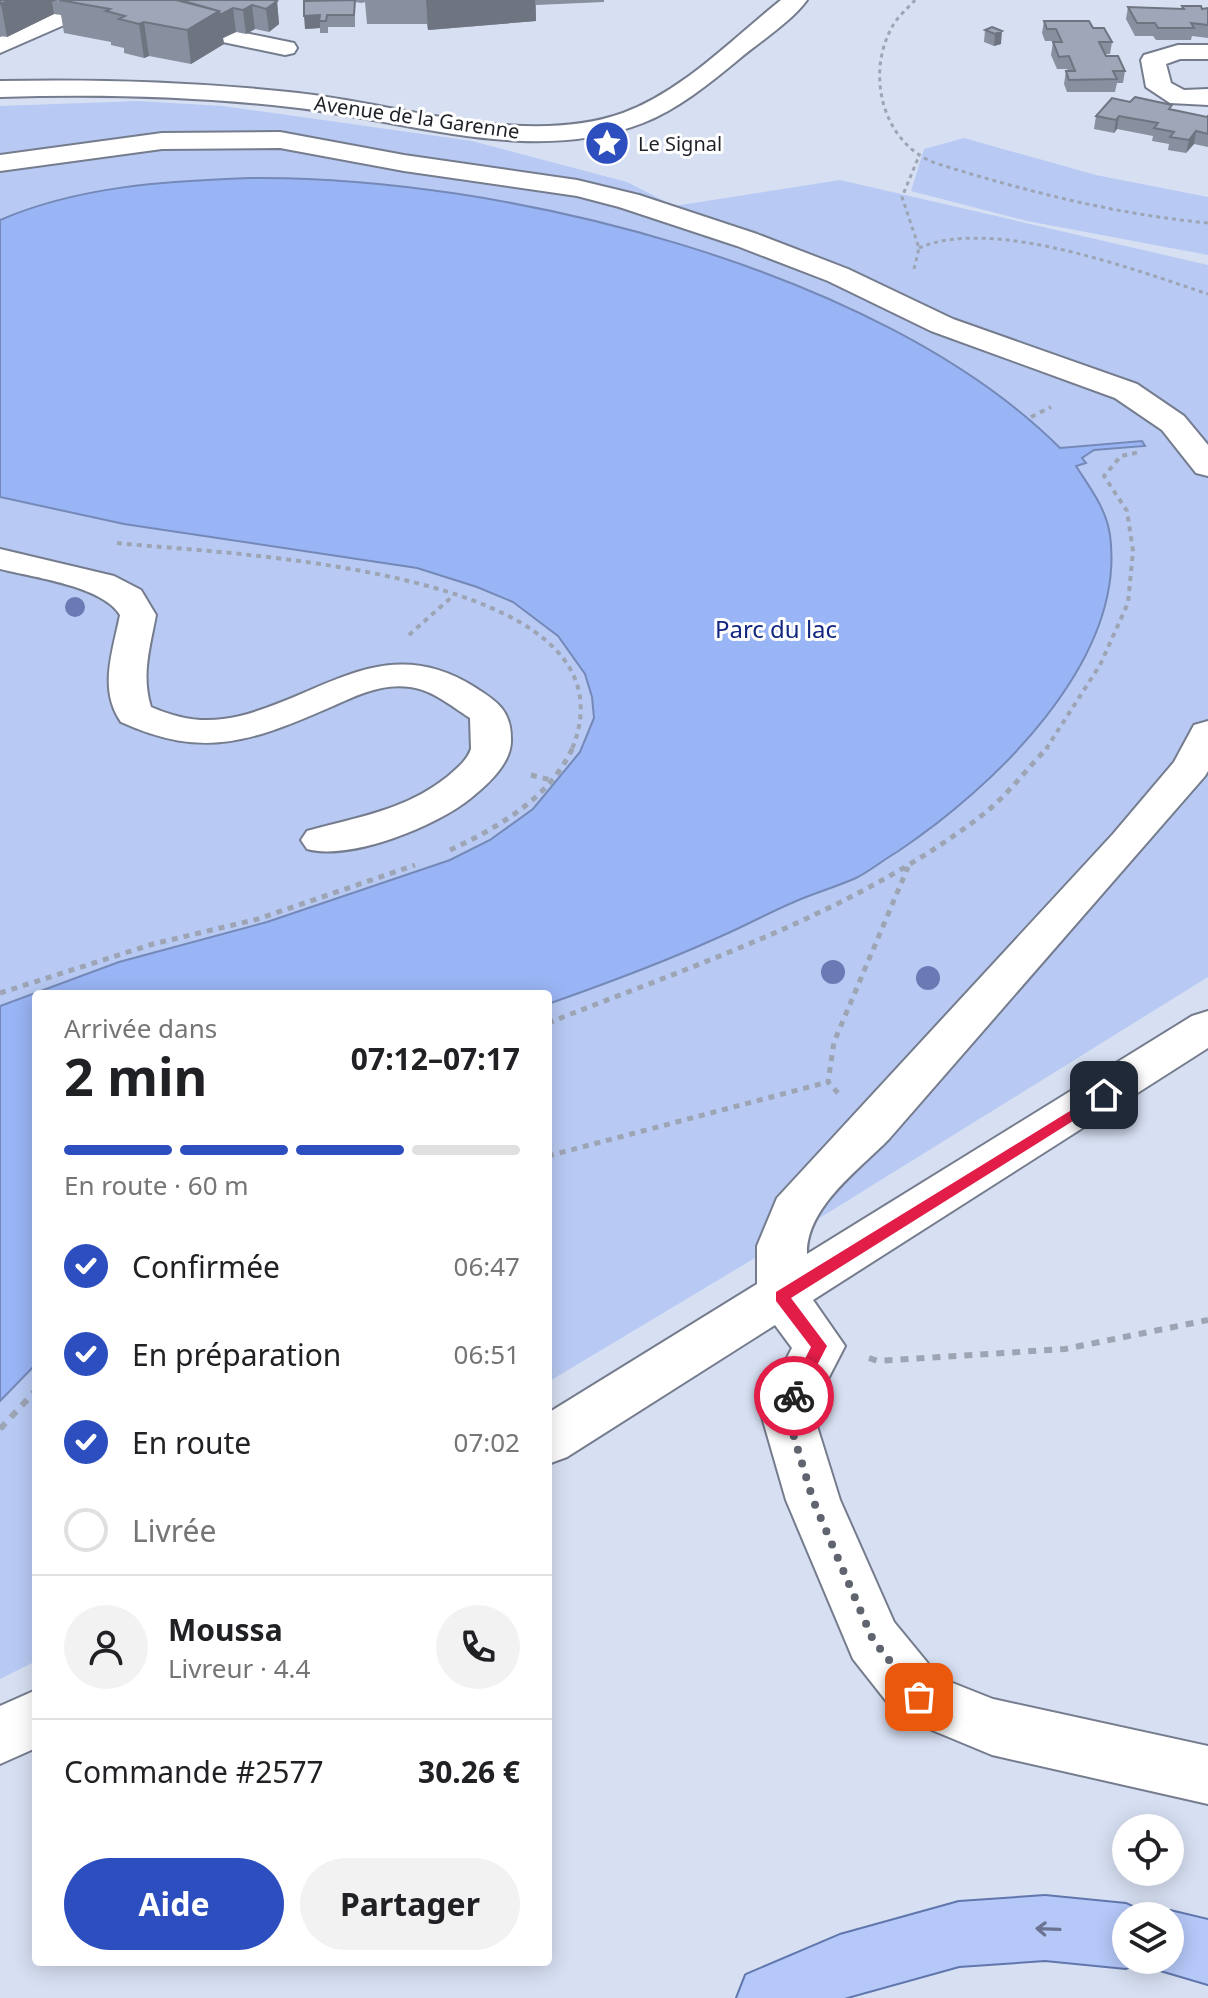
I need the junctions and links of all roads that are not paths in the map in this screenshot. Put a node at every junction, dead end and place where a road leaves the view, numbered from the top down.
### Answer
1 (795, 0) edge
2 (63, 17) edge
3 (226, 36) edge
4 (0, 46) edge
5 (285, 48) dead end
6 (1208, 52) edge
7 (0, 89) edge
8 (1208, 97) edge
9 (0, 163) edge
10 (1208, 466) edge
11 (0, 559) edge
12 (1208, 733) edge
13 (321, 840) dead end
14 (1208, 1027) edge
15 (782, 1296) junction
16 (552, 1439) edge
17 (32, 1720) edge
18 (0, 1736) edge
19 (1208, 1775) edge
20 (1112, 1935) edge
21 (1184, 1946) edge
22 (1208, 1952) edge
23 (769, 1998) edge

1 - 7 street, Avenue de la Garenne
2 - 4 street
3 - 5 street
6 - 8 street
9 - 10 street
11 - 13 street
12 - 15 street
14 - 15 street
15 - 16 street
15 - 19 street
17 - 18 street
20 -> 23 main road
21 - 22 main road

